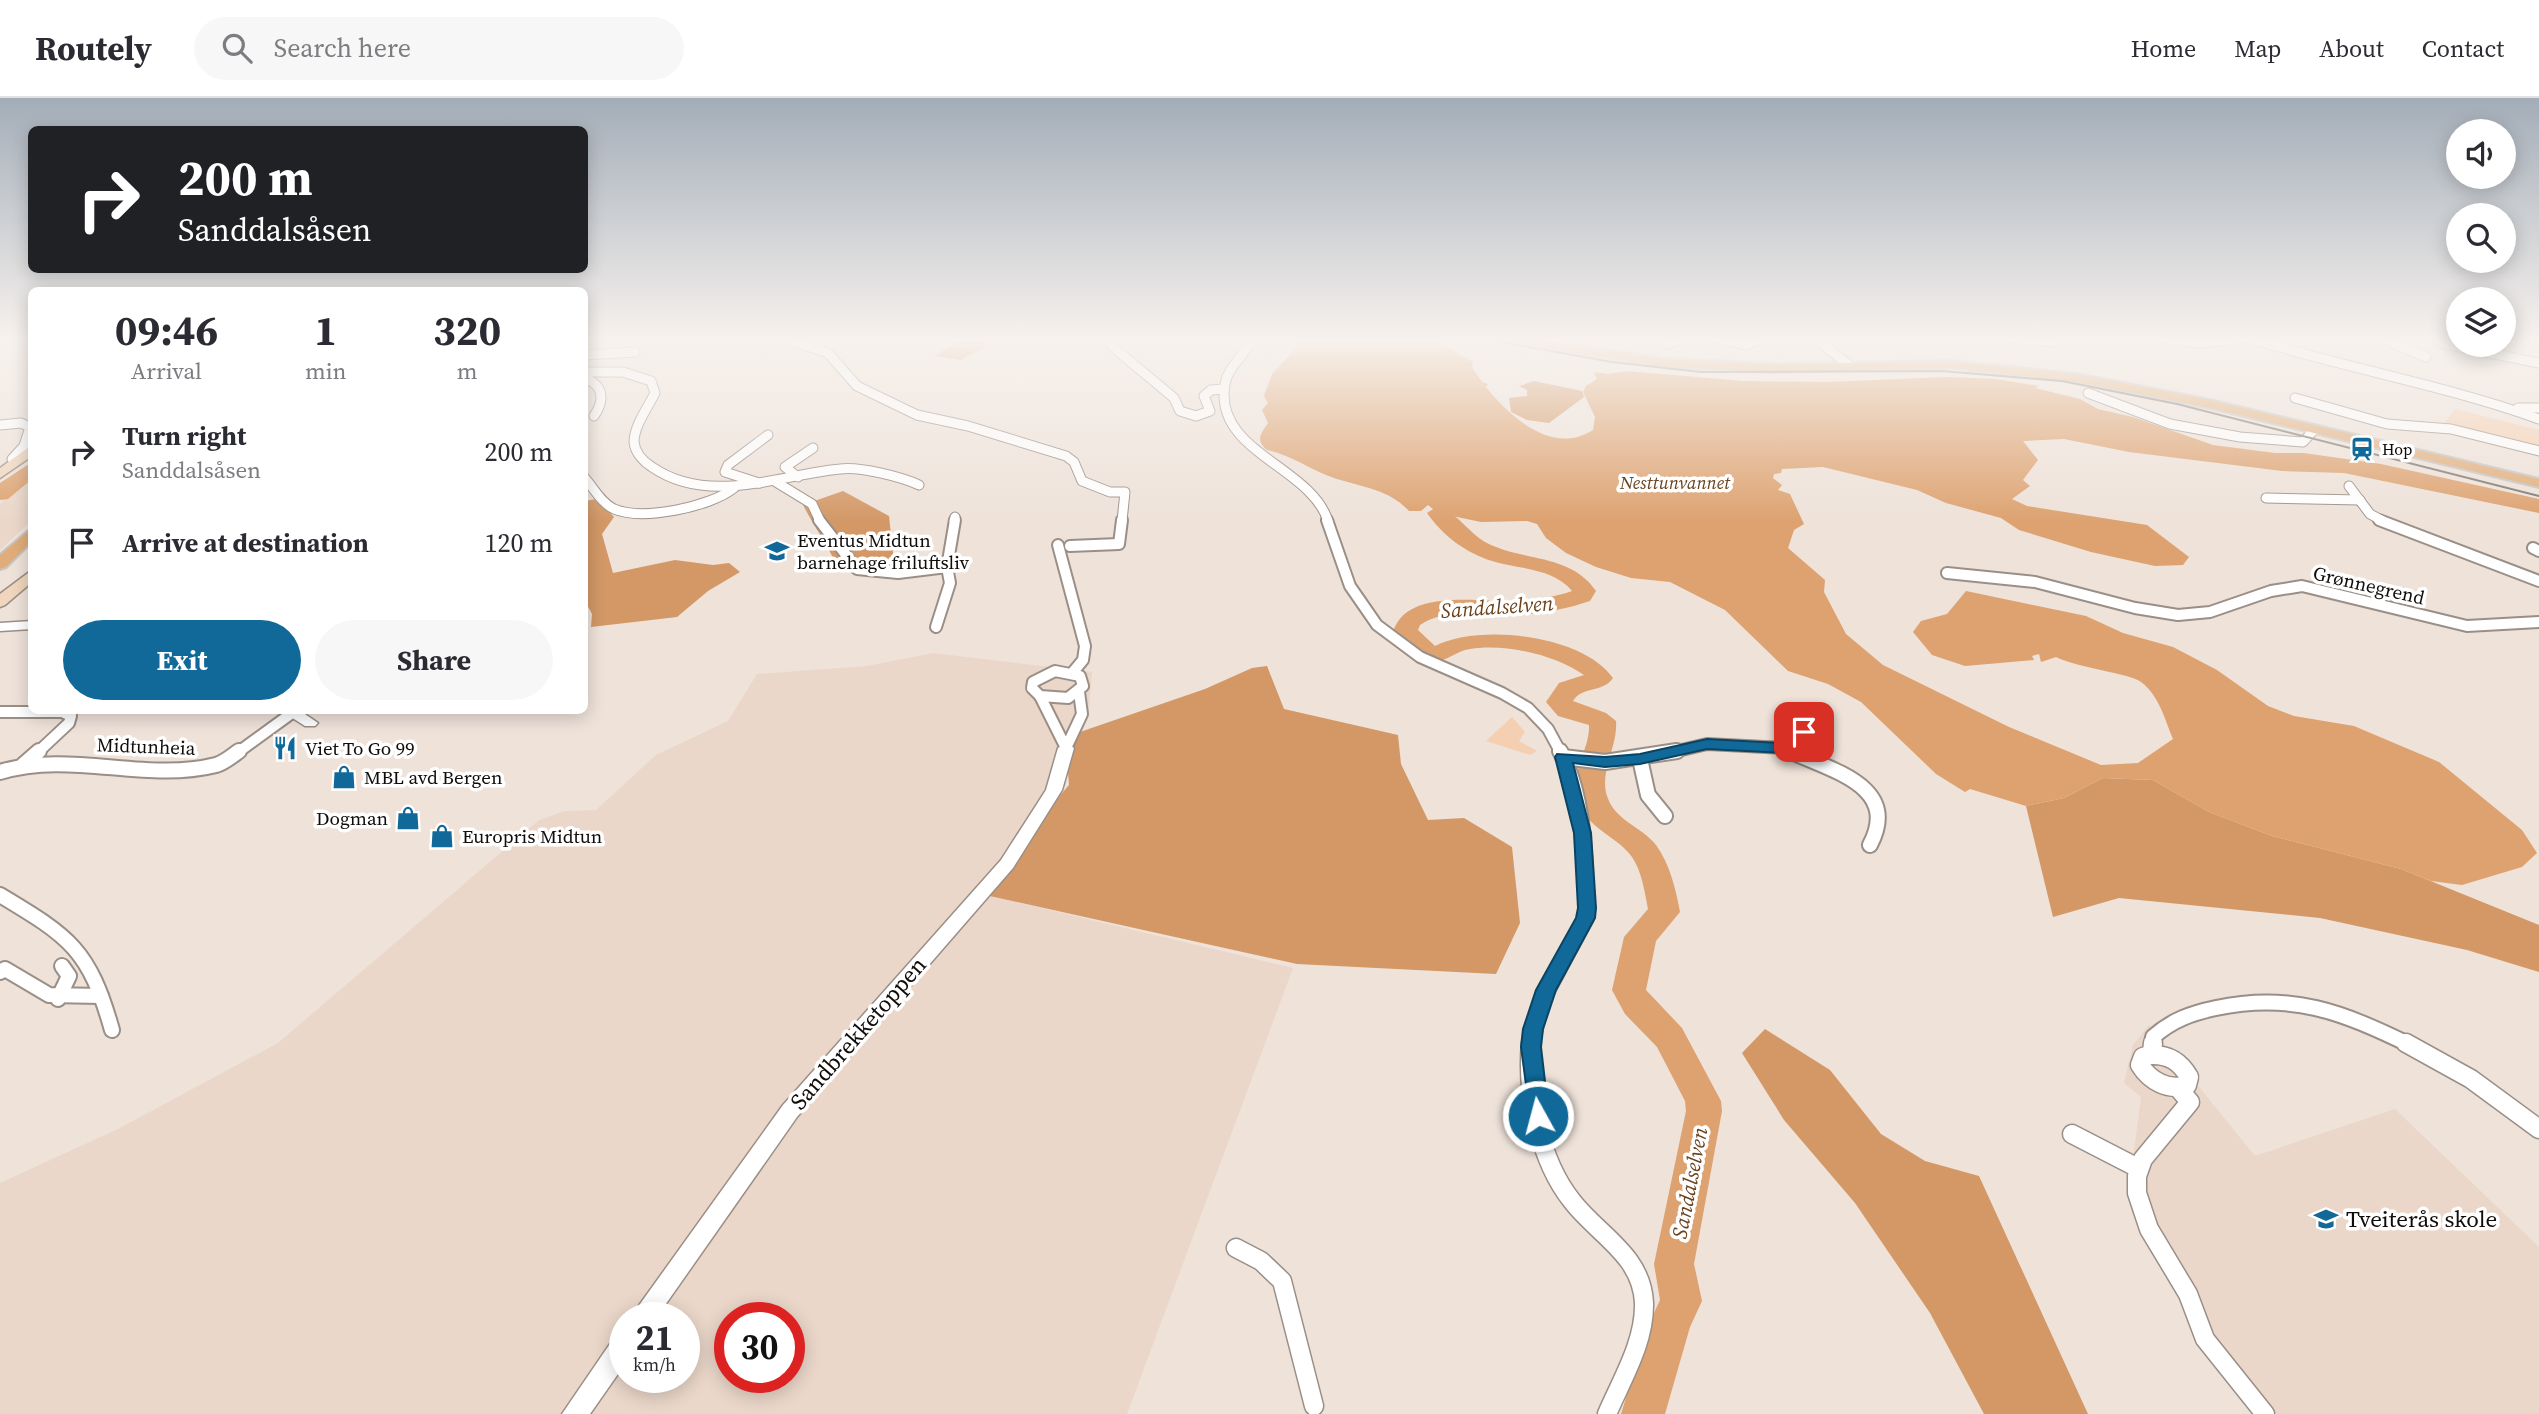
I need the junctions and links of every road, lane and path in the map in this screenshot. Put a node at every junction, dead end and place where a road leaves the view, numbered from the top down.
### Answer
1 (602, 399) edge
2 (650, 399) edge
3 (881, 399) edge
4 (1175, 399) edge
5 (1205, 399) edge
6 (1225, 399) edge
7 (2103, 399) edge
8 (2181, 399) edge
9 (2300, 399) edge
10 (2476, 399) edge
11 (2510, 408) junction
12 (2539, 408) edge
13 (594, 416) dead end
14 (2539, 419) edge
15 (953, 422) junction
16 (0, 425) edge
17 (28, 426) edge
18 (2314, 429) junction
19 (28, 433) edge
20 (768, 435) dead end
21 (991, 441) dead end
22 (813, 448) dead end
23 (2539, 451) edge
24 (28, 452) edge
25 (18, 459) junction
26 (0, 474) edge
27 (798, 477) junction
28 (588, 481) edge
29 (776, 482) junction
30 (2539, 483) edge
31 (760, 484) junction
32 (919, 485) dead end
33 (2349, 486) dead end
34 (734, 487) junction
35 (2266, 498) dead end
36 (2360, 500) junction
37 (955, 517) dead end
38 (28, 536) edge
39 (1058, 545) dead end
40 (1070, 546) dead end
41 (0, 564) edge
42 (947, 567) junction
43 (1064, 571) joint
44 (1947, 573) dead end
45 (28, 578) edge
46 (2539, 581) edge
47 (0, 602) edge
48 (28, 625) edge
49 (2537, 625) edge
50 (0, 627) edge
51 (936, 627) dead end
52 (1073, 672) junction
53 (1079, 692) junction
54 (1040, 696) junction
55 (0, 712) edge
56 (28, 712) edge
57 (66, 714) edge
58 (286, 714) edge
59 (293, 714) edge
60 (310, 723) dead end
61 (1804, 732) dead end
62 (1066, 748) junction
63 (1784, 748) junction
64 (1563, 757) junction
65 (1640, 759) junction
66 (23, 765) junction
67 (0, 772) edge
68 (1665, 816) dead end
69 (1870, 845) dead end
70 (0, 895) edge
71 (62, 965) dead end
72 (0, 972) edge
73 (101, 996) junction
74 (58, 999) junction
75 (112, 1030) dead end
76 (2152, 1054) junction
77 (2178, 1088) junction
78 (2539, 1129) edge
79 (2072, 1134) dead end
80 (2138, 1168) junction
81 (1236, 1248) dead end
82 (653, 1302) edge
83 (609, 1366) edge
84 (1314, 1406) dead end
85 (575, 1414) edge
86 (1607, 1414) edge
87 (2265, 1414) edge

1 - 13 street
2 - 34 street
3 - 15 street
4 - 5 street
6 - 64 street
7 - 18 street
8 - 18 main road
9 - 23 street
10 - 11 street
11 - 12 street
11 - 14 street
15 - 21 street
15 - 40 street
16 - 17 street
18 - 30 main road
19 - 25 street
20 - 31 street
22 - 27 street
24 - 25 main road
25 - 26 main road
27 - 29 street
27 - 32 street
28 - 34 street
29 - 31 street
29 - 42 street
31 - 34 street
33 - 36 street
35 - 36 street
36 - 46 street
37 - 42 street
38 - 41 main road
39 - 43 street
42 - 51 street
43 - 52 street
44 - 49 street, Grønnegrend
45 - 47 main road
48 - 50 street
52 - 53 street, Sandbrekketoppen
52 - 54 street
53 - 54 street
53 - 62 street, Sandbrekketoppen
54 - 62 street
55 - 56 street, Midtunheia
57 - 66 street, Midtunheia
58 - 66 street, Midtunheia
59 - 60 street, Midtunheia
61 - 63 street
62 - 82 street, Sandbrekketoppen
63 - 65 street
63 - 69 street
64 - 65 street
64 - 86 street
65 - 68 street
66 - 67 street, Midtunheia
70 - 73 street
71 - 74 street
72 - 74 street
73 - 74 street
73 - 75 street
76 - 77 street
76 - 77 street
76 - 78 street
77 - 80 street
79 - 80 street
80 - 87 street
81 - 84 street
83 - 85 street

